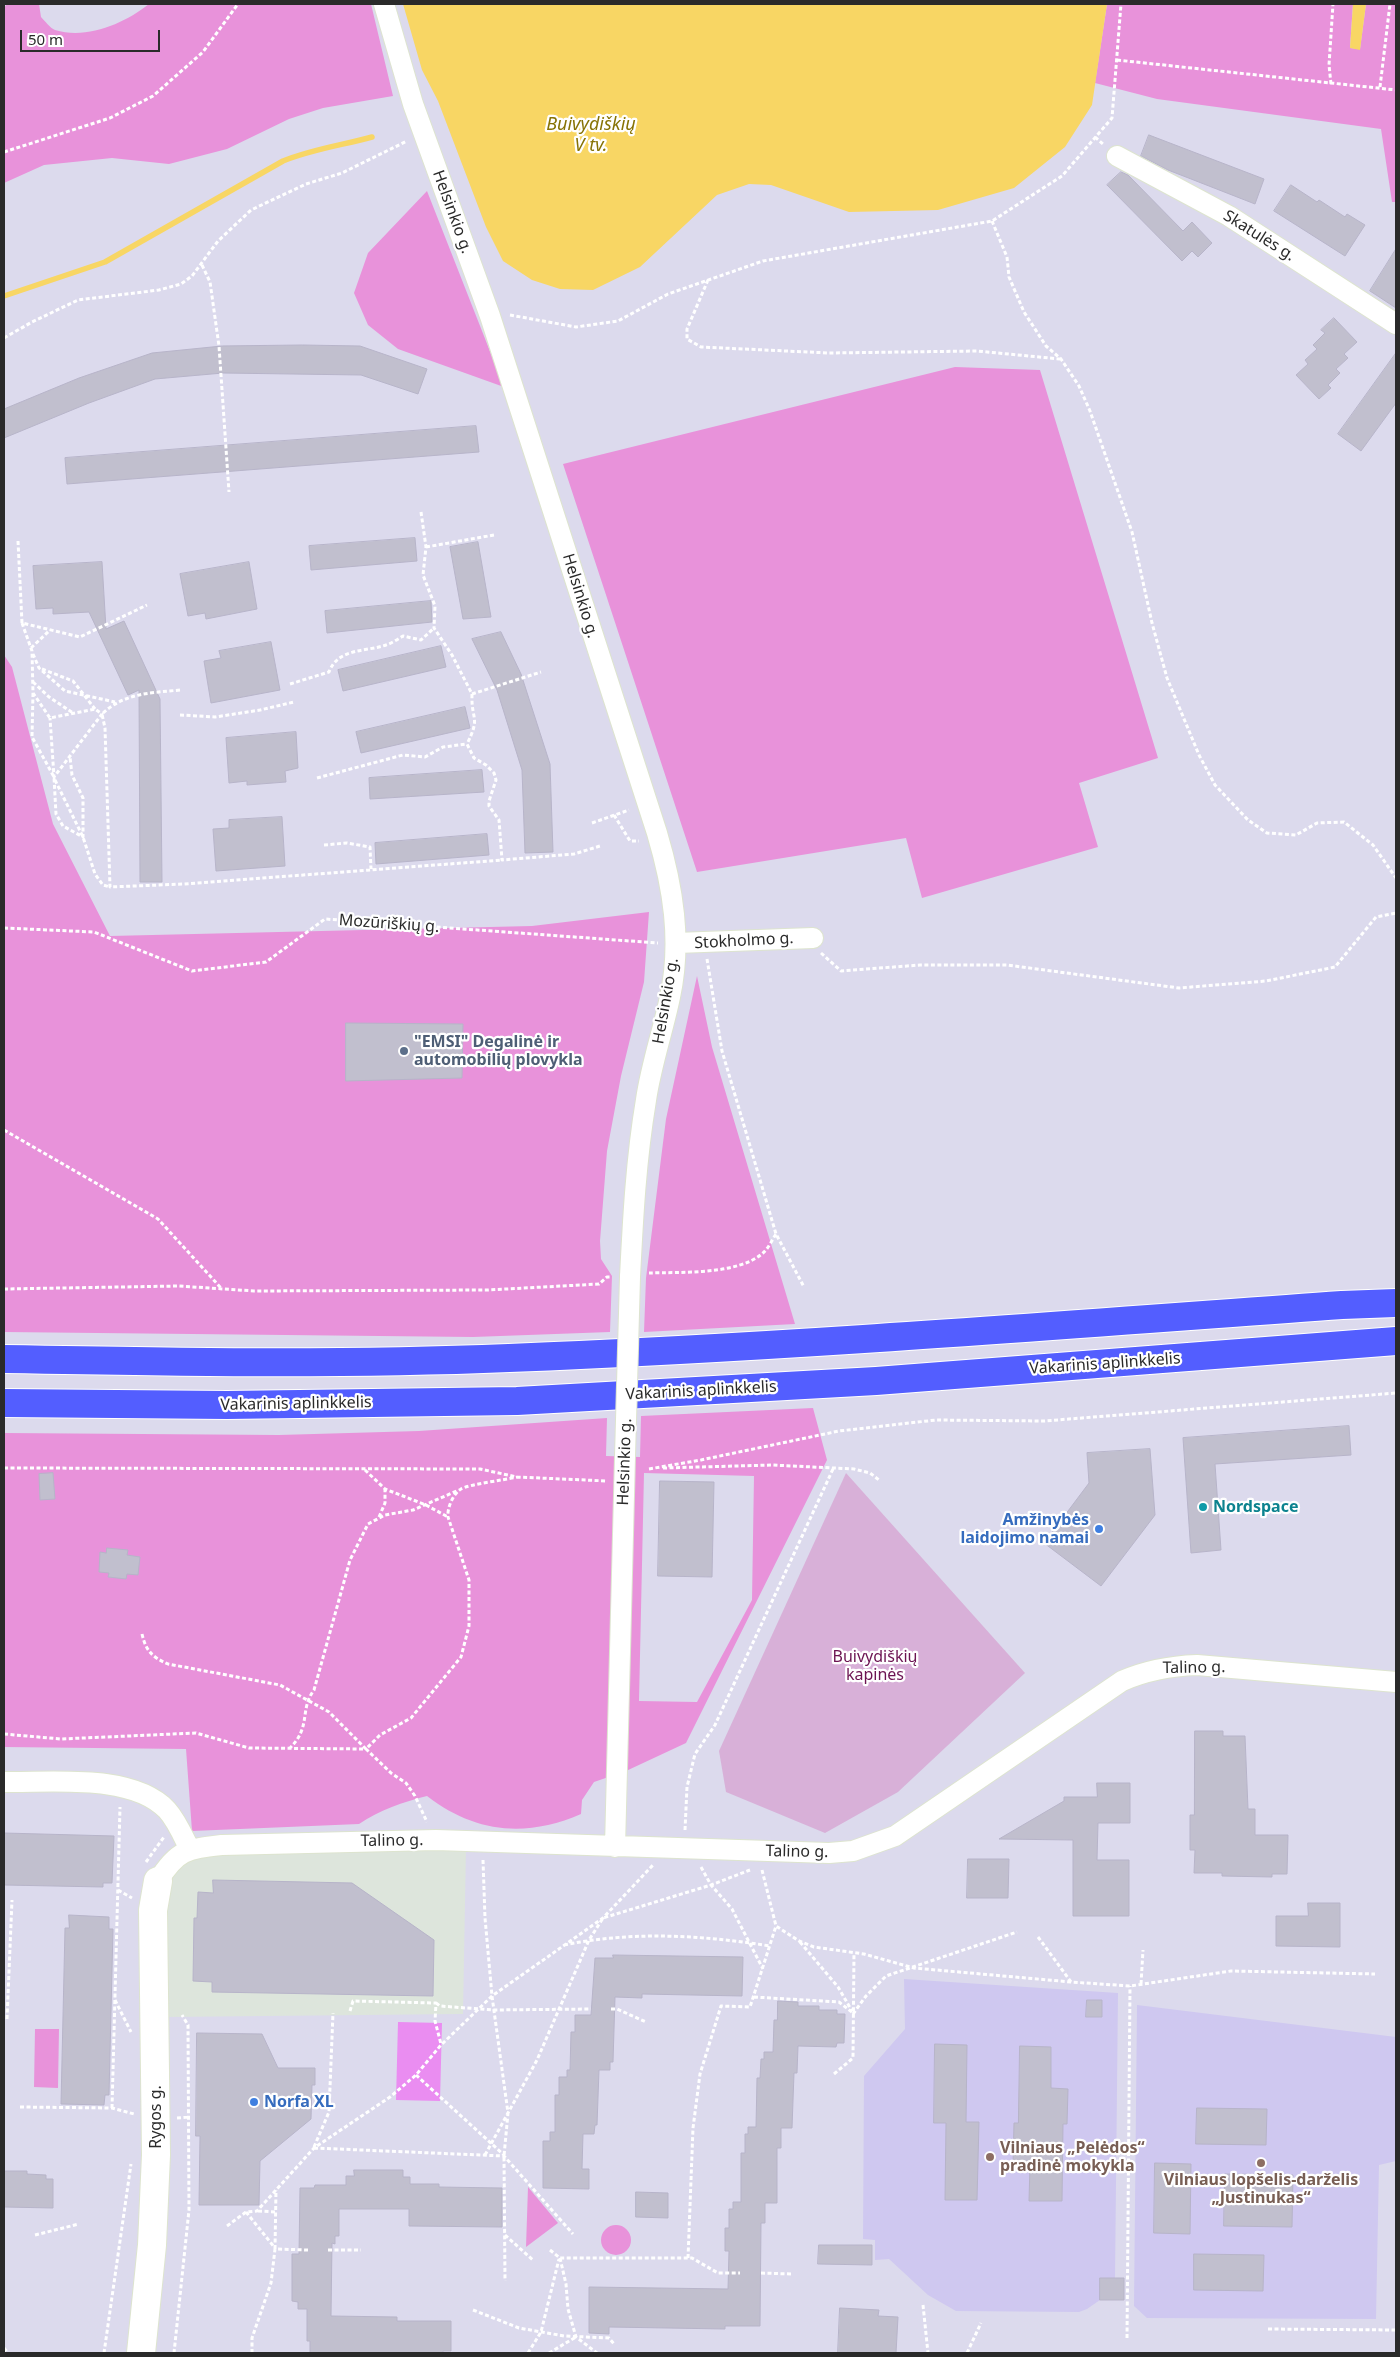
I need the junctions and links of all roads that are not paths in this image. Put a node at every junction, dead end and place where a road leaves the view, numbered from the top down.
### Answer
1 (384, 4) edge
2 (1117, 156) dead end
3 (1396, 324) edge
4 (813, 938) road end
5 (676, 943) junction
6 (1396, 1304) edge
7 (1396, 1341) edge
8 (4, 1359) edge
9 (4, 1403) edge
10 (1396, 1682) edge
11 (4, 1782) edge
12 (615, 1847) junction
13 (190, 1850) junction
14 (158, 1881) joint
15 (141, 2353) edge

1 - 5 street, Helsinkio g.
2 - 3 street, Skatulės g.
4 - 5 street, Stokholmo g.
5 - 12 street, Helsinkio g., bridge
6 - 8 highway
7 - 9 highway, Vakarinis aplinkkelis
10 - 12 street, Talino g.
11 - 13 street
12 - 13 street, Talino g.
13 - 14 street, Talino g.
14 - 15 street, Rygos g.

